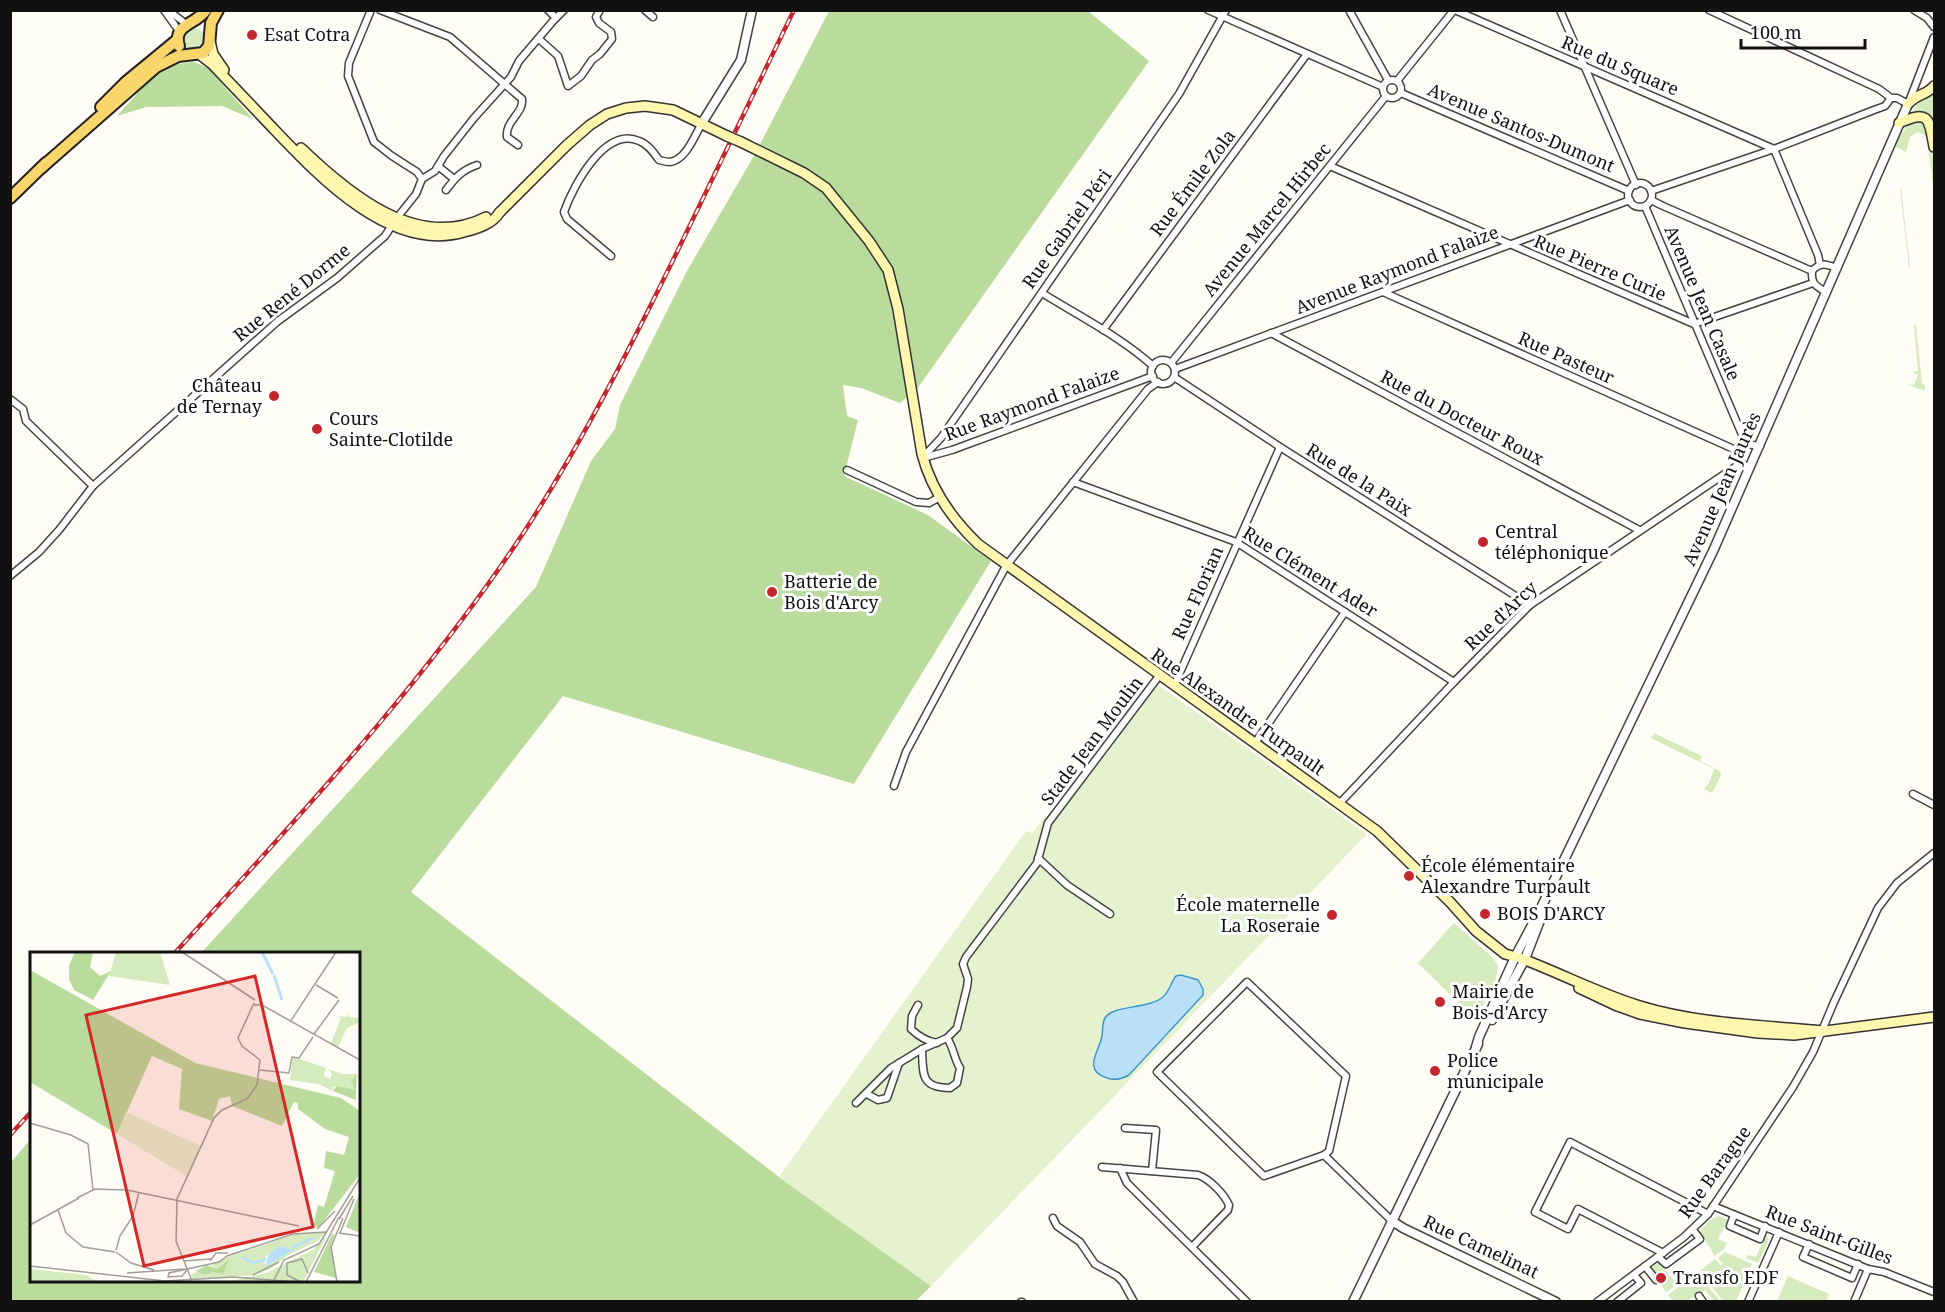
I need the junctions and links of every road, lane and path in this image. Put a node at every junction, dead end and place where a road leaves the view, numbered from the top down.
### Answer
1 (166, 10) edge
2 (206, 10) edge
3 (218, 10) edge
4 (371, 10) edge
5 (380, 10) edge
6 (548, 10) edge
7 (564, 10) edge
8 (600, 10) edge
9 (645, 10) edge
10 (752, 10) edge
11 (1208, 10) edge
12 (1348, 10) edge
13 (1455, 10) edge
14 (1560, 10) edge
15 (1709, 10) edge
16 (1914, 10) edge
17 (1224, 14) edge
18 (653, 16) dead end
19 (556, 18) junction
20 (1935, 27) edge
21 (184, 29) junction
22 (1935, 37) edge
23 (210, 38) junction
24 (539, 39) junction
25 (194, 54) junction
26 (1307, 54) junction
27 (1584, 67) junction
28 (1388, 80) junction
29 (1397, 81) junction
30 (505, 83) junction
31 (1935, 86) edge
32 (1383, 87) junction
33 (1401, 93) junction
34 (1386, 96) junction
35 (1891, 98) junction
36 (1908, 104) junction
37 (702, 123) junction
38 (1899, 123) junction
39 (518, 145) dead end
40 (1935, 147) edge
41 (1774, 149) junction
42 (477, 165) dead end
43 (438, 166) junction
44 (1330, 166) junction
45 (41, 168) junction
46 (422, 179) junction
47 (454, 179) junction
48 (1636, 185) junction
49 (446, 190) dead end
50 (1629, 191) junction
51 (1651, 191) junction
52 (10, 198) edge
53 (1630, 200) junction
54 (1651, 200) junction
55 (1645, 206) junction
56 (394, 222) junction
57 (1508, 245) junction
58 (611, 256) dead end
59 (1820, 265) junction
60 (1836, 268) junction
61 (1812, 271) junction
62 (1813, 283) junction
63 (1382, 292) junction
64 (1826, 292) junction
65 (1042, 293) junction
66 (1694, 324) junction
67 (1103, 330) junction
68 (1271, 333) junction
69 (1153, 366) junction
70 (1173, 366) junction
71 (1153, 376) junction
72 (1174, 377) junction
73 (1158, 382) junction
74 (10, 399) edge
75 (1746, 444) junction
76 (1760, 446) junction
77 (1280, 447) junction
78 (1738, 451) junction
79 (922, 458) junction
80 (1741, 463) junction
81 (1750, 468) junction
82 (847, 470) dead end
83 (1073, 482) junction
84 (93, 486) junction
85 (940, 498) junction
86 (1639, 530) junction
87 (1236, 542) junction
88 (1006, 566) junction
89 (10, 576) edge
90 (1530, 605) junction
91 (1345, 612) junction
92 (1159, 676) junction
93 (1454, 682) junction
94 (1174, 686) junction
95 (1255, 743) junction
96 (894, 786) dead end
97 (1913, 794) dead end
98 (1339, 804) junction
99 (1935, 805) edge
100 (1935, 854) edge
101 (1038, 858) junction
102 (1110, 914) dead end
103 (1520, 958) junction
104 (918, 1005) dead end
105 (1935, 1017) edge
106 (1823, 1031) junction
107 (947, 1038) junction
108 (937, 1043) junction
109 (922, 1049) junction
110 (899, 1063) junction
111 (867, 1094) junction
112 (856, 1103) dead end
113 (1125, 1128) dead end
114 (1324, 1155) junction
115 (1102, 1167) dead end
116 (1120, 1168) junction
117 (1152, 1171) junction
118 (1713, 1206) junction
119 (1708, 1214) junction
120 (1734, 1215) junction
121 (1053, 1218) dead end
122 (1392, 1221) junction
123 (1765, 1226) junction
124 (1693, 1230) junction
125 (1779, 1232) junction
126 (1809, 1244) junction
127 (1192, 1247) junction
128 (1660, 1255) junction
129 (1858, 1264) junction
130 (1645, 1266) junction
131 (1868, 1269) junction
132 (1634, 1275) junction
133 (1656, 1280) dead end
134 (1935, 1292) edge
135 (1134, 1302) edge
136 (1248, 1302) edge
137 (1353, 1302) edge
138 (1557, 1302) edge
139 (1597, 1302) edge
140 (1617, 1302) edge
141 (1748, 1302) edge
142 (1854, 1302) edge

1 - 21 street
2 - 21 main road
3 - 23 main road
4 - 46 street
5 - 30 street
6 - 19 street
7 - 19 street, Rue René Dorme
8 - 24 street
9 - 18 street
10 - 37 street
11 - 17 street
12 - 28 street
13 - 27 street, Rue du Square
13 - 29 street
14 - 27 street
15 - 35 street
16 - 20 street
17 - 26 street
17 - 65 street, Rue Gabriel Péri
19 - 24 street, Rue René Dorme
21 - 23 main road
21 - 25 main road
21 - 45 main road
22 - 36 street
23 - 25 main road
23 - 56 main road
24 - 30 street, Rue René Dorme
25 - 45 main road
25 - 56 main road
26 - 32 street
26 - 67 street, Rue Émile Zola
27 - 41 street, Rue du Square
27 - 48 street
28 - 29 street
28 - 32 street
29 - 33 street
30 - 39 street
30 - 43 street, Rue René Dorme
31 - 36 main road
32 - 34 street
33 - 34 street
33 - 50 street, Avenue Santos-Dumont
34 - 44 street, Avenue Marcel Hirbec
35 - 36 street
35 - 41 street
36 - 38 street, Avenue Jean Jaurès
37 - 56 main road, Rue Alexandre Turpault
37 - 58 street
37 - 79 main road, Rue Alexandre Turpault, bridge
38 - 40 main road
38 - 60 street, Avenue Jean Jaurès
41 - 51 street
41 - 59 street
42 - 47 street
43 - 46 street, Rue René Dorme
43 - 47 street
44 - 57 street, Rue Pierre Curie
44 - 70 street, Avenue Marcel Hirbec
45 - 52 main road
46 - 56 street, Rue René Dorme
47 - 49 street
48 - 50 street
48 - 51 street
50 - 53 street
51 - 54 street
53 - 55 street
53 - 57 street, Avenue Raymond Falaize
54 - 55 street
54 - 61 street
55 - 66 street, Avenue Jean Casale
56 - 84 street, Rue René Dorme
57 - 63 street, Avenue Raymond Falaize
57 - 66 street, Rue Pierre Curie
59 - 60 street
59 - 61 street
60 - 64 street, Avenue Jean Jaurès
61 - 62 street
62 - 64 street
62 - 66 street
63 - 68 street, Avenue Raymond Falaize
63 - 78 street, Rue Pasteur
64 - 76 street, Avenue Jean Jaurès
65 - 67 street
65 - 79 street, Rue Gabriel Péri
66 - 75 street, Avenue Jean Casale
67 - 69 street
68 - 70 street, Avenue Raymond Falaize
68 - 86 street, Rue du Docteur Roux
69 - 70 street
69 - 71 street
70 - 72 street
71 - 73 street
71 - 79 street, Rue Raymond Falaize
72 - 73 street
72 - 77 street, Rue de la Paix
73 - 83 street
74 - 84 street
75 - 76 street
75 - 78 street
76 - 81 street, Avenue Jean Jaurès
77 - 87 street, Rue Florian
77 - 90 street, Rue de la Paix
78 - 80 street
79 - 85 main road, Rue Alexandre Turpault
80 - 81 street
80 - 86 street, Rue d'Arcy
81 - 103 street, Avenue Jean Jaurès
82 - 85 street
83 - 87 street, Rue Clément Ader
83 - 88 street
84 - 89 street, Rue René Dorme
85 - 88 main road, Rue Alexandre Turpault
86 - 90 street, Rue d'Arcy
87 - 91 street, Rue Clément Ader
87 - 94 street, Rue Florian
88 - 92 main road, Rue Alexandre Turpault
88 - 96 street
90 - 93 street, Rue d'Arcy
91 - 93 street, Rue Clément Ader
91 - 95 street
92 - 94 main road, Rue Alexandre Turpault
92 - 101 street, Stade Jean Moulin
93 - 98 street, Rue d'Arcy
94 - 95 main road, Rue Alexandre Turpault
95 - 98 main road, Rue Alexandre Turpault
97 - 99 street
98 - 103 main road, Rue Alexandre Turpault
100 - 106 street, Rue Barague
101 - 102 street
101 - 107 street, Stade Jean Moulin
103 - 106 main road, Rue Alexandre Turpault
103 - 122 street, Avenue Jean Jaurès
104 - 108 street
105 - 106 main road, Rue Alexandre Turpault
106 - 118 street, Rue Barague
107 - 108 street
107 - 109 street
108 - 109 street
109 - 110 street
110 - 111 street
110 - 111 street
111 - 112 street
113 - 117 street
114 - 114 street
114 - 122 street
115 - 116 street
116 - 117 street
116 - 127 street
117 - 127 street
118 - 119 street, Rue Barague
118 - 120 street, Rue Saint-Gilles
119 - 124 street, Rue Barague
119 - 128 street
120 - 123 street, Rue Saint-Gilles
120 - 123 street
121 - 135 street
122 - 137 street, Avenue Jean Jaurès
122 - 138 street, Rue Camelinat
123 - 125 street, Rue Saint-Gilles
124 - 128 street, Rue Barague
124 - 128 street
125 - 126 street, Rue Saint-Gilles
125 - 141 street
126 - 129 street, Rue Saint-Gilles
126 - 129 street
127 - 136 street
128 - 130 street, Rue Barague
129 - 131 street, Rue Saint-Gilles
130 - 132 street, Rue Barague
130 - 133 street
131 - 134 street, Rue Saint-Gilles
131 - 142 street
132 - 139 street, Rue Barague
132 - 140 street

